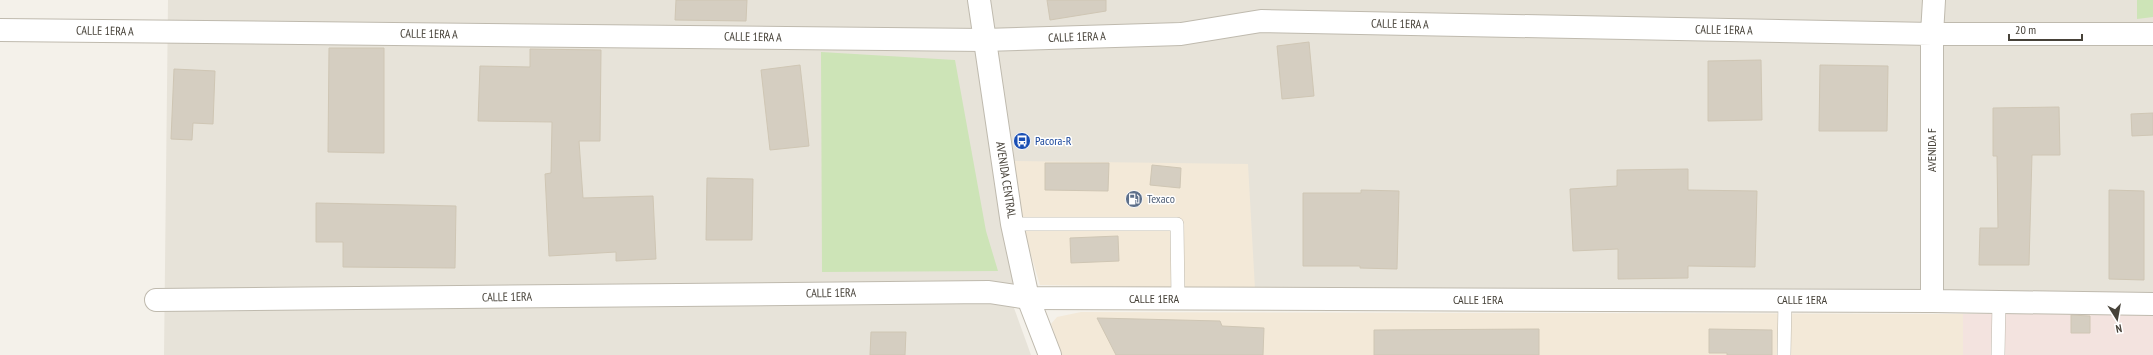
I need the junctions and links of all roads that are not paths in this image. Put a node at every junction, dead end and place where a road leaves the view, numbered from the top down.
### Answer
1 (979, 0) edge
2 (1934, 0) edge
3 (0, 30) edge
4 (1932, 34) junction
5 (2153, 34) edge
6 (984, 40) junction
7 (1012, 224) junction
8 (1028, 298) junction
9 (1178, 299) junction
10 (156, 300) dead end
11 (1785, 300) junction
12 (1932, 301) junction
13 (1999, 302) junction
14 (2153, 304) edge
15 (1050, 355) edge
16 (1784, 355) edge
17 (1998, 355) edge

1 - 6 street, AVENIDA CENTRAL
2 - 4 street, AVENIDA F
3 - 6 street, CALLE 1ERA A
4 - 5 street, CALLE 1ERA A
4 - 6 street, CALLE 1ERA A
4 - 12 street, AVENIDA F
6 - 7 street, AVENIDA CENTRAL
7 - 8 street, AVENIDA CENTRAL
7 - 9 lane
8 - 9 street, CALLE 1ERA
8 - 10 street, CALLE 1ERA
8 - 15 street, AVENIDA CENTRAL
9 - 11 street, CALLE 1ERA
11 - 12 street, CALLE 1ERA
11 - 16 lane
12 - 13 street, CALLE 1ERA
13 - 14 street, CALLE 1ERA
13 - 17 lane

